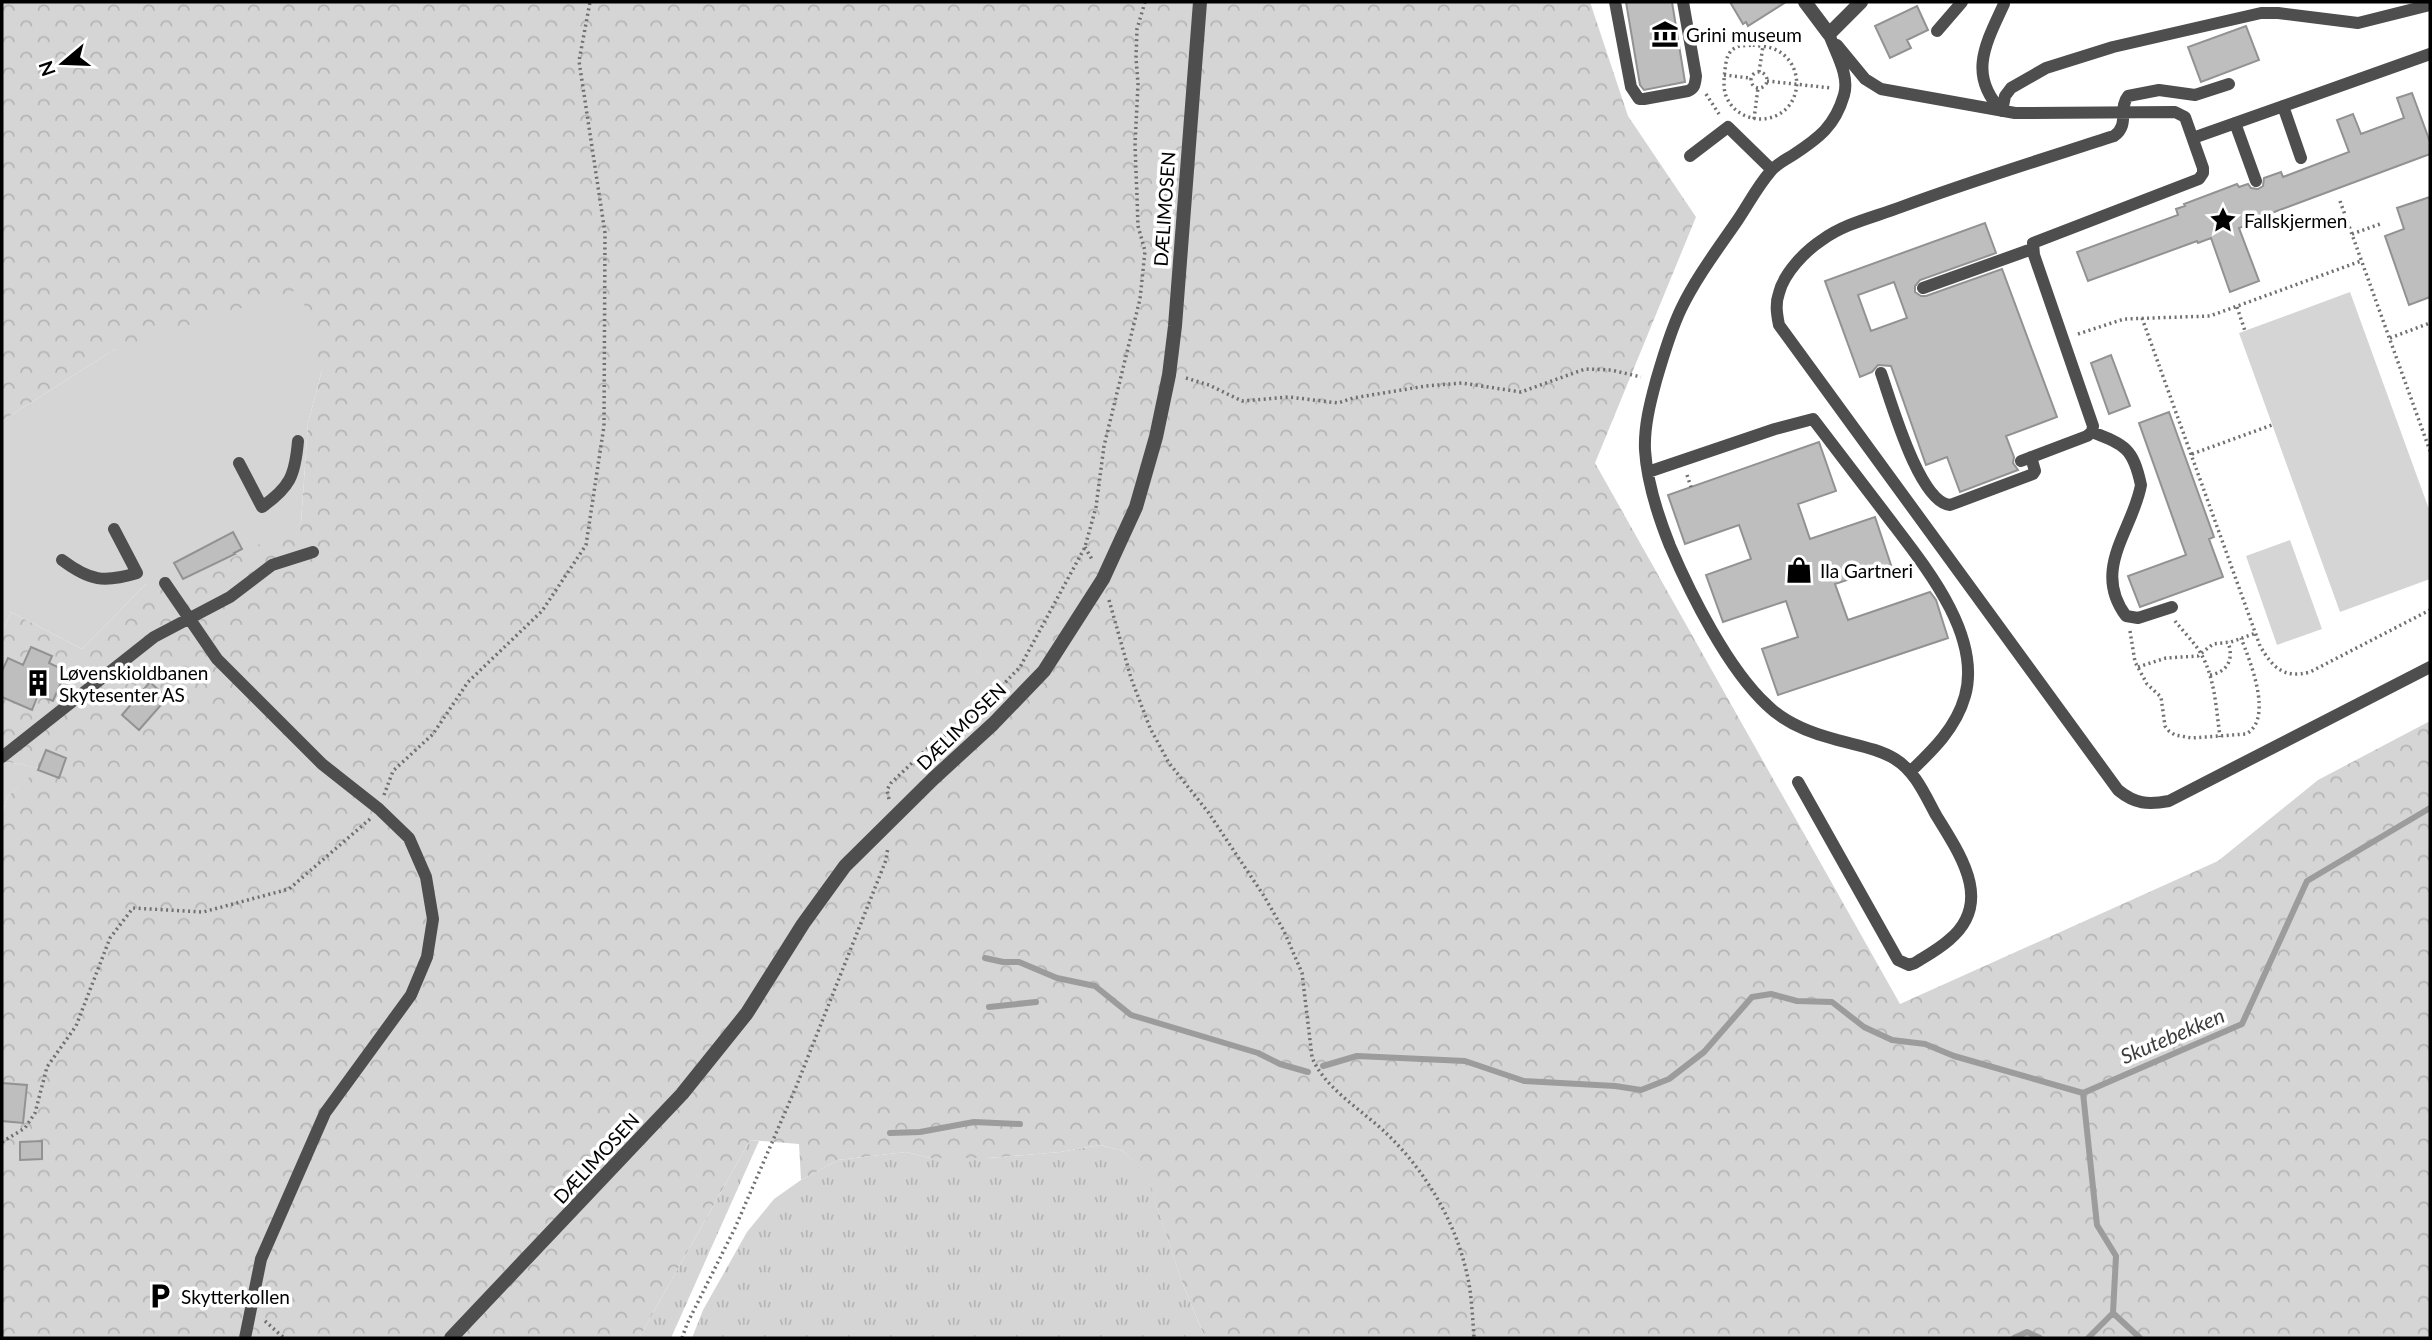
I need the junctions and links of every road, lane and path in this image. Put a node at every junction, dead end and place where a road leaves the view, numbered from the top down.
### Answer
1 (590, 2) edge
2 (1146, 2) edge
3 (1200, 2) edge
4 (1615, 2) edge
5 (1683, 2) edge
6 (1805, 2) edge
7 (1861, 2) edge
8 (1962, 2) edge
9 (2007, 2) edge
10 (2430, 5) edge
11 (2279, 7) edge
12 (1937, 31) dead end
13 (1829, 34) junction
14 (1763, 47) junction
15 (2430, 54) edge
16 (1759, 72) junction
17 (1724, 75) junction
18 (1696, 76) junction
19 (1751, 78) junction
20 (1767, 81) junction
21 (1797, 84) junction
22 (2229, 84) dead end
23 (1758, 88) junction
24 (1845, 90) junction
25 (2283, 106) junction
26 (2002, 111) junction
27 (2124, 112) junction
28 (1754, 119) junction
29 (2235, 123) junction
30 (1728, 127) junction
31 (2193, 138) junction
32 (1690, 156) dead end
33 (2301, 158) dead end
34 (1771, 170) junction
35 (2256, 181) dead end
36 (2340, 201) dead end
37 (2379, 224) dead end
38 (2352, 234) junction
39 (2032, 249) junction
40 (2361, 261) junction
41 (1923, 288) dead end
42 (2236, 307) junction
43 (2142, 318) junction
44 (2430, 323) edge
45 (2245, 331) dead end
46 (2389, 338) junction
47 (2064, 339) junction
48 (1881, 373) dead end
49 (1169, 375) junction
50 (1657, 380) junction
51 (2272, 425) dead end
52 (2092, 432) junction
53 (298, 441) dead end
54 (2430, 451) edge
55 (2191, 454) junction
56 (239, 463) dead end
57 (1648, 472) junction
58 (114, 528) dead end
59 (313, 552) dead end
60 (62, 560) dead end
61 (1103, 579) junction
62 (165, 583) dead end
63 (2169, 608) joint
64 (2430, 610) edge
65 (189, 618) junction
66 (2132, 618) junction
67 (2256, 633) junction
68 (2241, 638) junction
69 (2228, 642) junction
70 (2201, 654) junction
71 (2138, 667) junction
72 (2430, 667) edge
73 (2210, 675) junction
74 (2220, 737) junction
75 (2, 757) edge
76 (1910, 772) junction
77 (1798, 782) dead end
78 (379, 809) junction
79 (894, 817) junction
80 (2, 1142) edge
81 (251, 1308) junction
82 (245, 1338) edge
83 (284, 1338) edge
84 (451, 1338) edge
85 (682, 1338) edge
86 (1474, 1338) edge

1 - 78 path
2 - 79 path
3 - 49 street, DÆLIMOSEN
4 - 18 lane
5 - 18 lane
6 - 13 street
7 - 13 street
8 - 12 lane
9 - 26 lane
10 - 11 lane
11 - 26 lane
13 - 24 lane
13 - 26 lane
14 - 16 path
14 - 17 path
14 - 21 path
15 - 25 lane
16 - 19 path
16 - 20 path
17 - 19 path
17 - 28 path
18 - 30 path
19 - 23 path
20 - 21 path
20 - 23 path
21 - 24 path
21 - 28 path
22 - 27 lane
23 - 28 path
24 - 34 lane
25 - 29 lane
25 - 33 lane
26 - 27 lane
27 - 31 lane
27 - 72 lane
29 - 31 lane
29 - 35 lane
30 - 32 lane
30 - 34 lane
31 - 39 lane
34 - 50 lane
36 - 38 path
37 - 38 path
38 - 40 path
39 - 41 lane
39 - 47 lane
40 - 42 path
40 - 46 path
42 - 43 path
42 - 45 path
43 - 47 path
43 - 55 path
44 - 46 path
46 - 54 path
47 - 52 lane
48 - 52 lane
49 - 50 path
49 - 61 street, DÆLIMOSEN
50 - 57 lane
51 - 55 path
52 - 66 lane
53 - 56 lane
55 - 67 path
57 - 76 lane
57 - 76 lane
58 - 60 lane
59 - 65 lane
61 - 79 street, DÆLIMOSEN
61 - 86 path
62 - 65 lane
63 - 66 lane
63 - 70 path
64 - 67 path
65 - 75 lane
65 - 78 lane
66 - 71 path
67 - 68 path
68 - 69 path
68 - 74 path
69 - 70 path
69 - 73 path
70 - 71 path
70 - 73 path
71 - 74 path
73 - 74 path
76 - 77 lane
78 - 80 path
78 - 81 lane
79 - 84 street, DÆLIMOSEN
79 - 85 path
81 - 82 lane
81 - 83 path

